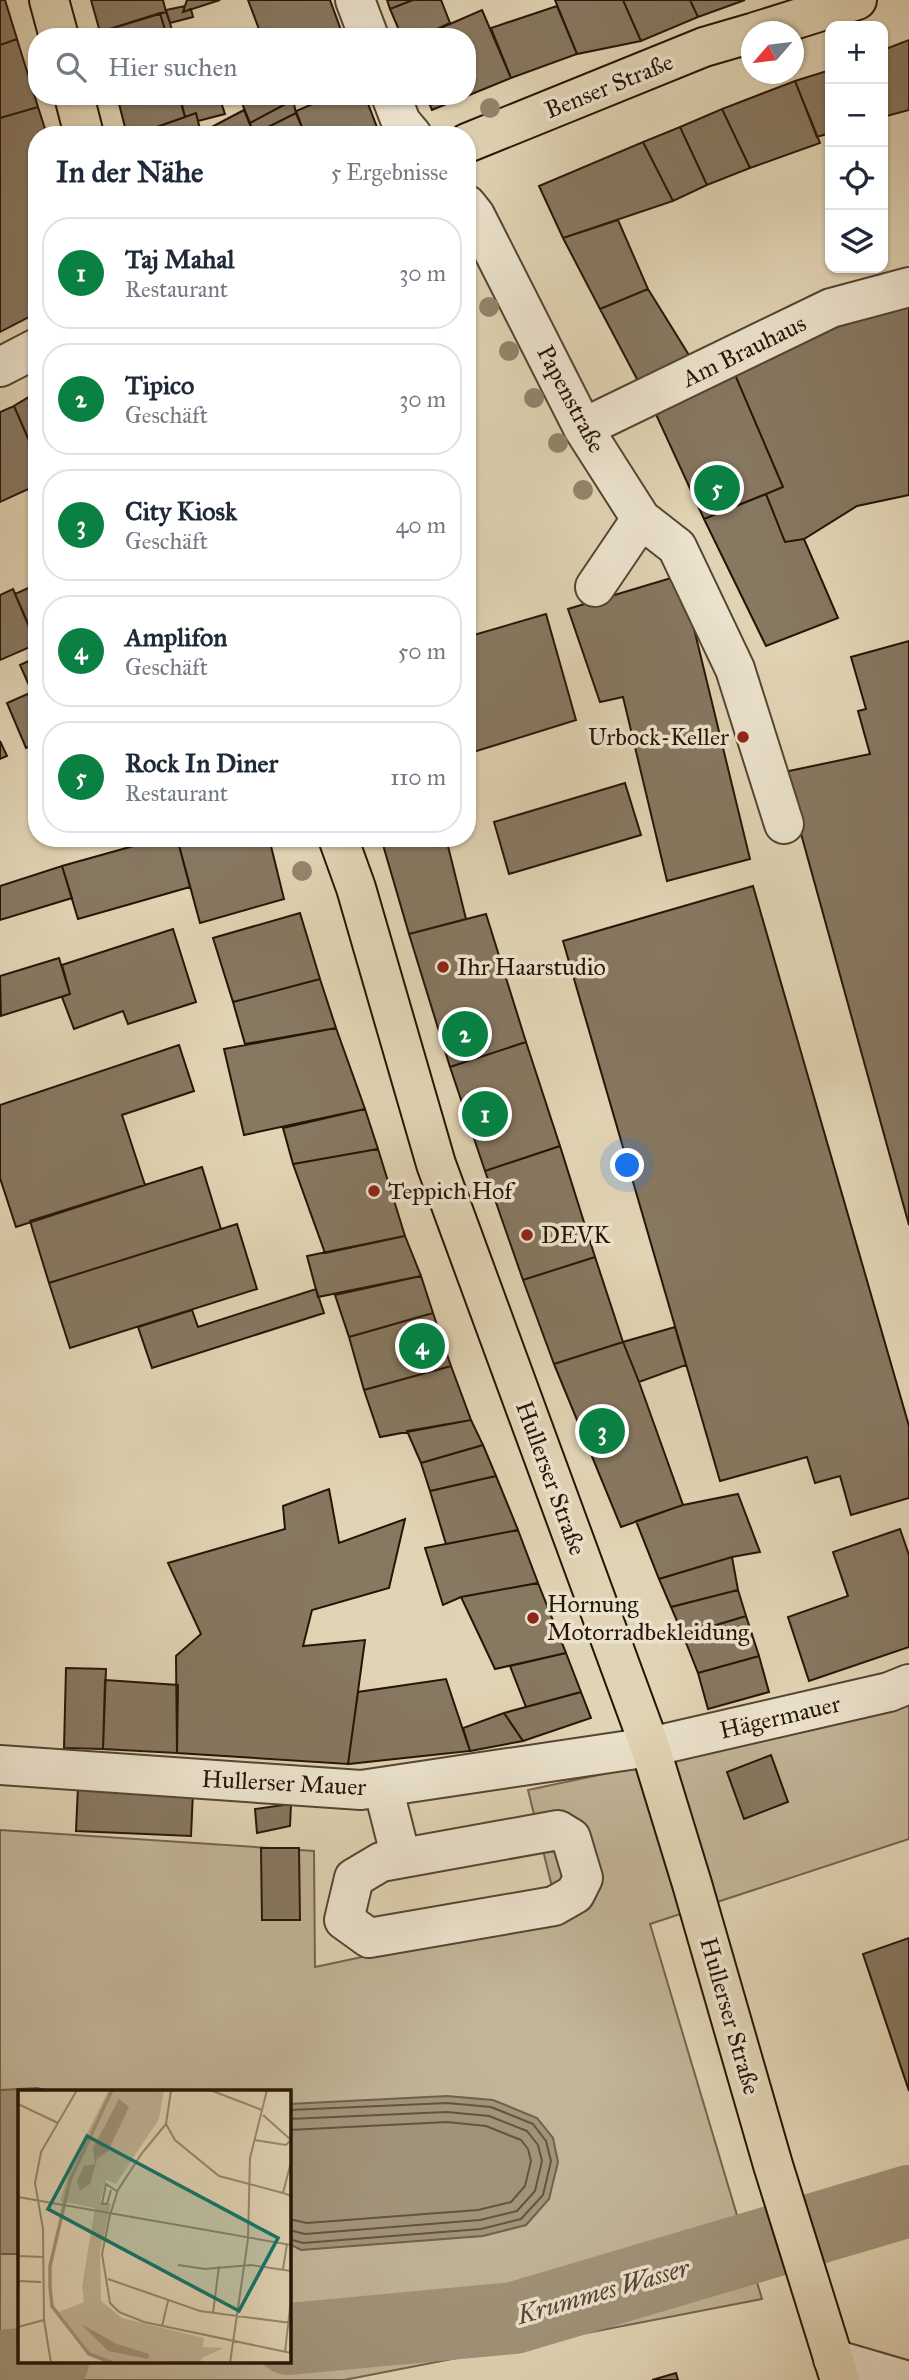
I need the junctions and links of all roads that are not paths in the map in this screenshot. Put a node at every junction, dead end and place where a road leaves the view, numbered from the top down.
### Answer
1 (49, 0) edge
2 (355, 0) edge
3 (857, 0) edge
4 (789, 21) edge
5 (57, 28) edge
6 (366, 28) edge
7 (741, 36) edge
8 (76, 105) edge
9 (394, 105) edge
10 (82, 126) edge
11 (404, 126) edge
12 (476, 139) edge
13 (476, 217) edge
14 (909, 286) edge
15 (28, 353) edge
16 (0, 367) edge
17 (583, 428) junction
18 (641, 519) junction
19 (594, 587) dead end
20 (784, 824) dead end
21 (341, 847) edge
22 (909, 1684) edge
23 (650, 1747) junction
24 (0, 1765) edge
25 (383, 1787) junction
26 (401, 1858) junction
27 (836, 2370) edge
28 (905, 2380) edge

1 - 5 main road
2 - 6 street
3 - 4 main road, Benser Straße
7 - 12 main road, Benser Straße
8 - 10 main road
9 - 11 street
13 - 17 street, Papenstraße
14 - 17 street, Am Brauhaus
15 - 16 street
17 - 18 street, Papenstraße
18 - 19 street
18 - 20 street, Papenstraße
21 - 23 main road, Hullerser Straße
22 - 23 street, Hägermauer
23 - 25 street, Hullerser Mauer
23 - 27 main road, Hullerser Straße
24 - 25 street, Hullerser Mauer
25 - 26 street
26 - 26 street
27 - 28 street

